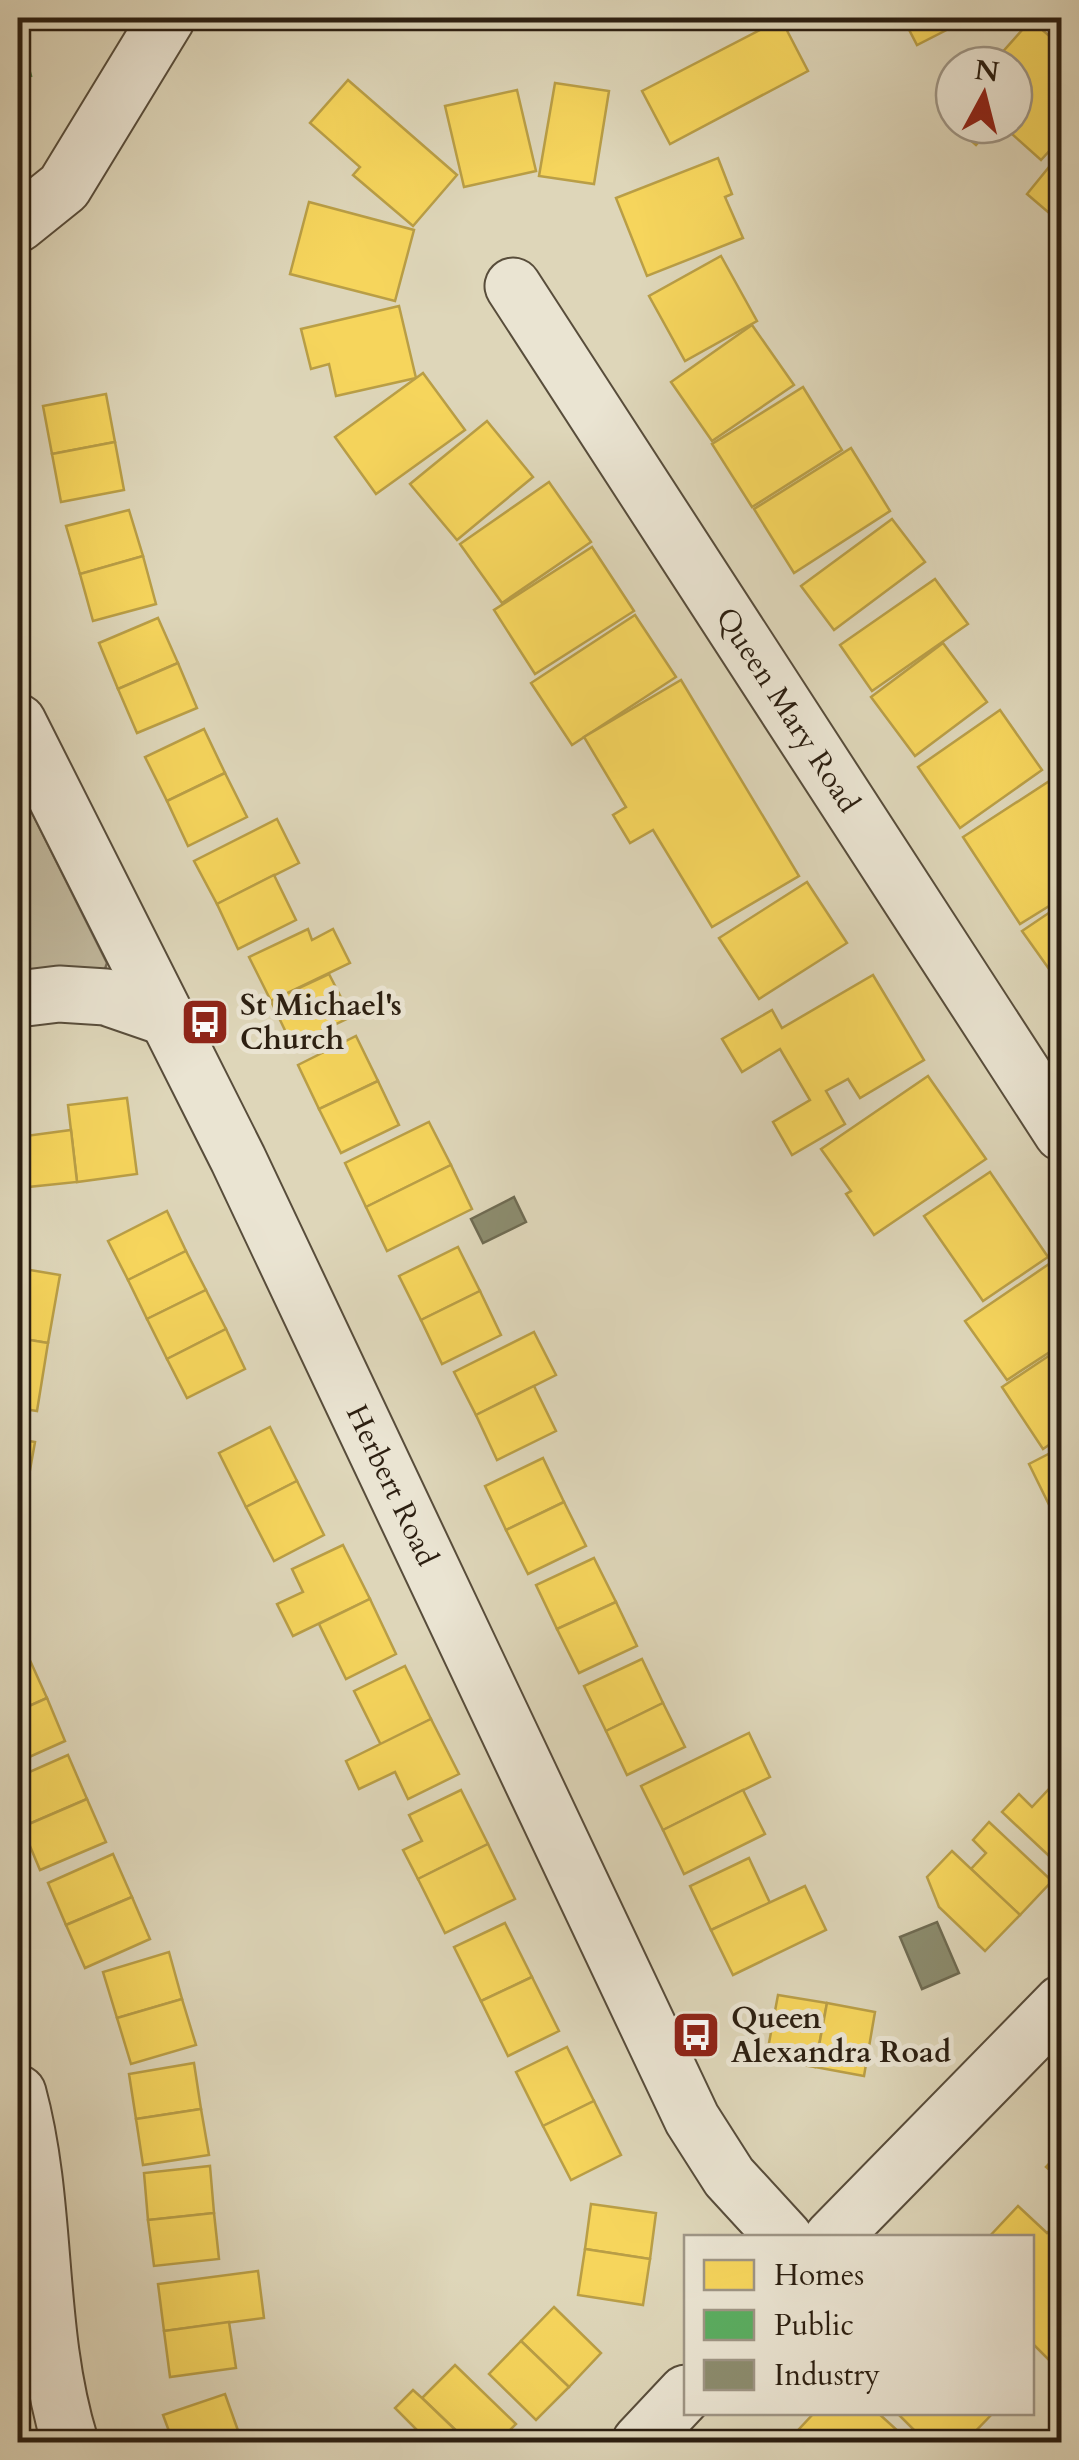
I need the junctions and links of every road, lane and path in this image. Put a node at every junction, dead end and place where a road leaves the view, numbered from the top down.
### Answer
1 (167, 18) edge
2 (18, 224) edge
3 (512, 286) dead end
4 (18, 722) edge
5 (18, 999) edge
6 (167, 1018) junction
7 (1062, 1133) edge
8 (1062, 2003) edge
9 (18, 2092) edge
10 (782, 2235) edge
11 (835, 2235) edge
12 (684, 2395) edge
13 (70, 2442) edge
14 (640, 2442) edge

1 - 2 street
3 - 7 street, Queen Mary Road
4 - 6 street, Herbert Road
5 - 6 street
6 - 10 street, Herbert Road
8 - 11 street
9 - 13 street
12 - 14 street

